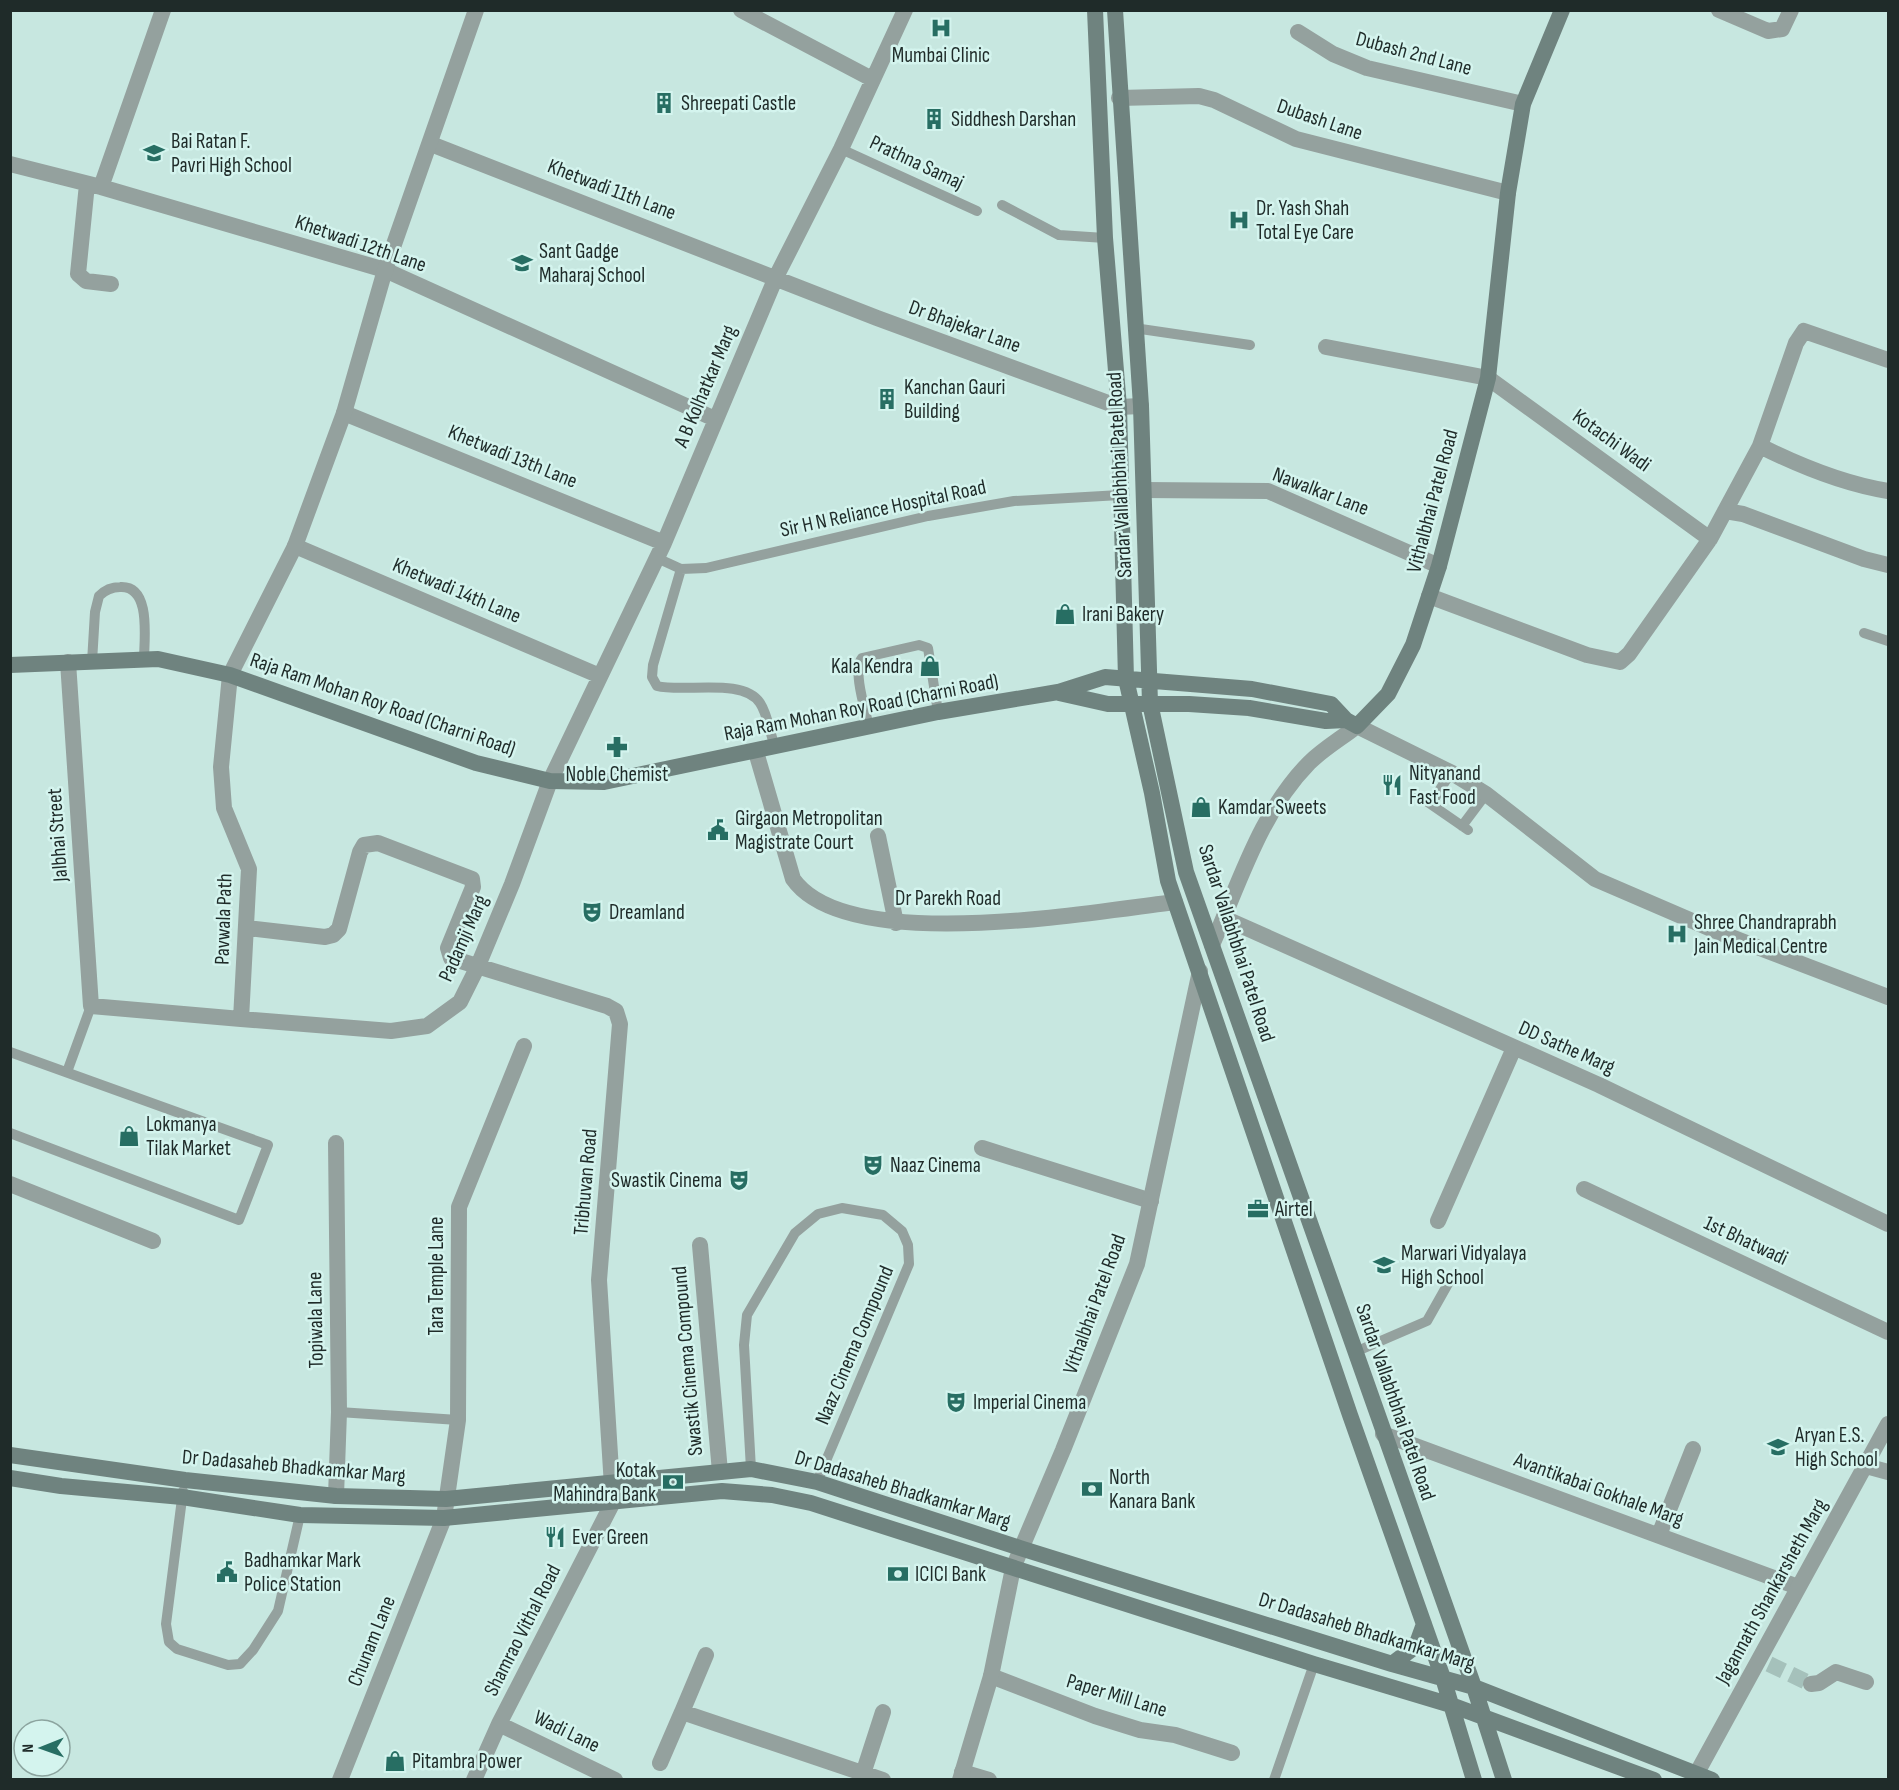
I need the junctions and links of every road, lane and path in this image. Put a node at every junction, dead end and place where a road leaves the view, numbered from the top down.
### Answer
1 (163, 10) edge
2 (476, 10) edge
3 (741, 10) edge
4 (906, 10) edge
5 (1095, 10) edge
6 (1115, 10) edge
7 (1562, 10) edge
8 (1719, 10) edge
9 (1791, 10) edge
10 (1298, 32) dead end
11 (872, 79) junction
12 (1119, 98) junction
13 (1523, 104) junction
14 (431, 144) junction
15 (841, 149) junction
16 (10, 164) edge
17 (94, 185) junction
18 (1508, 193) junction
19 (1002, 206) dead end
20 (977, 211) dead end
21 (1105, 238) junction
22 (385, 270) junction
23 (776, 277) junction
24 (111, 284) dead end
25 (1134, 328) junction
26 (1250, 345) dead end
27 (1326, 347) dead end
28 (1888, 360) edge
29 (1488, 378) junction
30 (1141, 406) junction
31 (1119, 407) junction
32 (344, 412) junction
33 (715, 419) junction
34 (1760, 446) junction
35 (1144, 490) junction
36 (1888, 491) edge
37 (1120, 495) junction
38 (1725, 511) junction
39 (1710, 539) junction
40 (295, 546) junction
41 (661, 551) junction
42 (1888, 565) edge
43 (1439, 566) junction
44 (681, 569) junction
45 (1430, 596) junction
46 (1864, 633) dead end
47 (1888, 641) edge
48 (144, 660) junction
49 (68, 662) junction
50 (92, 662) junction
51 (10, 665) edge
52 (230, 675) junction
53 (600, 676) junction
54 (1126, 679) junction
55 (1149, 681) junction
56 (1251, 689) junction
57 (1058, 692) junction
58 (1130, 703) junction
59 (1150, 703) junction
60 (1249, 708) junction
61 (938, 712) junction
62 (1352, 723) junction
63 (869, 728) junction
64 (775, 747) junction
65 (756, 752) junction
66 (1451, 772) junction
67 (550, 781) junction
68 (1413, 792) dead end
69 (1486, 794) junction
70 (1431, 804) junction
71 (878, 836) dead end
72 (1175, 902) junction
73 (1224, 918) junction
74 (896, 923) junction
75 (248, 928) junction
76 (1212, 945) junction
77 (477, 968) junction
78 (1200, 971) junction
79 (1888, 997) edge
80 (91, 1006) junction
81 (241, 1019) junction
82 (524, 1046) dead end
83 (1514, 1048) junction
84 (10, 1052) edge
85 (67, 1072) junction
86 (10, 1133) edge
87 (336, 1143) dead end
88 (982, 1149) dead end
89 (10, 1184) edge
90 (1584, 1188) dead end
91 (1150, 1201) junction
92 (1438, 1221) dead end
93 (1888, 1224) edge
94 (153, 1241) dead end
95 (700, 1245) dead end
96 (1449, 1282) dead end
97 (1888, 1332) edge
98 (1354, 1352) junction
99 (339, 1412) junction
100 (458, 1420) junction
101 (1888, 1424) edge
102 (1383, 1434) junction
103 (1692, 1449) dead end
104 (10, 1455) edge
105 (1866, 1466) junction
106 (751, 1469) junction
107 (720, 1472) junction
108 (1888, 1472) edge
109 (10, 1478) edge
110 (610, 1481) junction
111 (818, 1482) junction
112 (183, 1489) junction
113 (522, 1491) junction
114 (336, 1496) junction
115 (446, 1499) junction
116 (613, 1502) junction
117 (524, 1510) junction
118 (300, 1515) junction
119 (444, 1518) junction
120 (1659, 1535) junction
121 (1020, 1548) junction
122 (1013, 1568) junction
123 (1798, 1587) junction
124 (1424, 1624) junction
125 (706, 1655) dead end
126 (1314, 1664) junction
127 (1392, 1664) junction
128 (991, 1676) junction
129 (1443, 1678) junction
130 (1866, 1682) dead end
131 (1811, 1684) dead end
132 (1474, 1687) junction
133 (1451, 1705) junction
134 (682, 1712) junction
135 (883, 1712) dead end
136 (1484, 1716) junction
137 (499, 1724) junction
138 (1581, 1728) junction
139 (1573, 1749) junction
140 (1232, 1753) dead end
141 (660, 1763) dead end
142 (862, 1776) edge
143 (961, 1776) edge
144 (1700, 1777) edge
145 (340, 1779) edge
146 (474, 1779) edge
147 (615, 1779) edge
148 (883, 1779) edge
149 (989, 1779) edge
150 (1274, 1779) edge
151 (1474, 1779) edge
152 (1504, 1779) edge
153 (1654, 1779) edge

1 - 17 street
2 - 14 street
3 - 11 street
4 - 11 street, A B Kolhatkar Marg
5 - 21 main road, Sardar Vallabhbhai Patel Road
6 - 12 main road, Sardar Vallabhbhai Patel Road
7 - 13 main road, Vithalbhai Patel Road
8 - 9 street
10 - 13 street, Dubash 2nd Lane
11 - 15 street, A B Kolhatkar Marg
12 - 18 street, Dubash Lane
12 - 25 main road, Sardar Vallabhbhai Patel Road
13 - 18 main road, Vithalbhai Patel Road
14 - 22 street
14 - 23 street, Khetwadi 11th Lane
15 - 20 lane, Prathna Samaj
15 - 23 street, A B Kolhatkar Marg
16 - 17 street, Khetwadi 12th Lane
17 - 22 street, Khetwadi 12th Lane
17 - 24 street
18 - 29 main road, Vithalbhai Patel Road
19 - 21 lane
21 - 31 main road, Sardar Vallabhbhai Patel Road
22 - 32 street
22 - 33 street, Khetwadi 12th Lane
23 - 31 street, Dr Bhajekar Lane
23 - 33 street, A B Kolhatkar Marg
25 - 26 lane
25 - 30 main road, Sardar Vallabhbhai Patel Road
27 - 29 street
28 - 34 street
29 - 39 street, Kotachi Wadi
29 - 43 main road, Vithalbhai Patel Road
30 - 31 street, Dr Bhajekar Lane
30 - 35 main road, Sardar Vallabhbhai Patel Road
31 - 37 main road, Sardar Vallabhbhai Patel Road
32 - 40 street
32 - 41 street, Khetwadi 13th Lane
33 - 41 street, A B Kolhatkar Marg
34 - 36 street
34 - 38 street
35 - 43 street, Nawalkar Lane
35 - 55 main road, Sardar Vallabhbhai Patel Road
37 - 44 lane, Sir H N Reliance Hospital Road
37 - 54 main road, Sardar Vallabhbhai Patel Road
38 - 39 street
38 - 42 street
39 - 45 street
40 - 52 street
40 - 53 street, Khetwadi 14th Lane
41 - 44 lane, Sir H N Reliance Hospital Road
41 - 53 street, A B Kolhatkar Marg
43 - 45 main road, Vithalbhai Patel Road
44 - 64 lane
45 - 62 main road, Vithalbhai Patel Road
46 - 47 lane
48 - 50 main road, Raja Ram Mohan Roy Road (Charni Road)
48 - 50 lane
48 - 52 main road, Raja Ram Mohan Roy Road (Charni Road)
49 - 50 main road, Raja Ram Mohan Roy Road (Charni Road)
49 - 51 main road, Raja Ram Mohan Roy Road (Charni Road)
49 - 80 street, Jalbhai Street
52 - 67 main road, Raja Ram Mohan Roy Road (Charni Road)
52 - 75 street, Pavwala Path
53 - 67 street, A B Kolhatkar Marg
54 - 55 main road, Raja Ram Mohan Roy Road (Charni Road)
54 - 57 main road, Raja Ram Mohan Roy Road (Charni Road)
54 - 58 main road, Sardar Vallabhbhai Patel Road
55 - 56 main road, Raja Ram Mohan Roy Road (Charni Road)
55 - 59 main road, Sardar Vallabhbhai Patel Road
56 - 60 main road
56 - 62 main road, Raja Ram Mohan Roy Road (Charni Road)
57 - 58 main road, Raja Ram Mohan Roy Road (Charni Road)
57 - 61 main road, Raja Ram Mohan Roy Road (Charni Road)
58 - 59 main road, Raja Ram Mohan Roy Road (Charni Road)
58 - 72 main road, Sardar Vallabhbhai Patel Road
59 - 60 main road, Raja Ram Mohan Roy Road (Charni Road)
59 - 76 main road, Sardar Vallabhbhai Patel Road
60 - 62 main road, Raja Ram Mohan Roy Road (Charni Road)
61 - 63 main road, Raja Ram Mohan Roy Road (Charni Road)
61 - 63 lane
62 - 66 street, Raja Ram Mohan Roy Road (Charni Road)
62 - 73 street, Vithalbhai Patel Road
63 - 64 main road, Raja Ram Mohan Roy Road (Charni Road)
64 - 65 main road, Raja Ram Mohan Roy Road (Charni Road)
65 - 67 main road, Raja Ram Mohan Roy Road (Charni Road)
65 - 74 street, Dr Parekh Road
66 - 69 street, Raja Ram Mohan Roy Road (Charni Road)
66 - 70 lane
67 - 77 street, Padamji Marg
68 - 70 lane
69 - 70 lane
69 - 79 street, Raja Ram Mohan Roy Road (Charni Road)
71 - 74 street
72 - 74 street, Dr Parekh Road
72 - 78 main road, Sardar Vallabhbhai Patel Road
73 - 76 street, Vithalbhai Patel Road
73 - 83 street, DD Sathe Marg
75 - 77 street, Tribhuvan Road
75 - 81 street, Pavwala Path
76 - 98 main road, Sardar Vallabhbhai Patel Road
77 - 81 street, Padamji Marg
77 - 110 street, Tribhuvan Road
78 - 91 street, Vithalbhai Patel Road
78 - 124 main road, Sardar Vallabhbhai Patel Road
80 - 81 street
80 - 85 lane
82 - 100 street, Tara Temple Lane
83 - 92 street
83 - 93 street, DD Sathe Marg
84 - 85 lane
85 - 86 lane
87 - 99 street, Topiwala Lane
88 - 91 street
89 - 94 street
90 - 97 street, 1st Bhatwadi
91 - 121 street, Vithalbhai Patel Road
95 - 107 street, Swastik Cinema Compound
96 - 98 lane
98 - 102 main road, Sardar Vallabhbhai Patel Road
99 - 100 lane
99 - 114 street, Topiwala Lane
100 - 115 street, Tara Temple Lane
101 - 105 street, Jagannath Shankarsheth Marg
102 - 120 street, Avantikabai Gokhale Marg
102 - 132 main road, Sardar Vallabhbhai Patel Road
103 - 120 street
104 - 112 main road, Dr Dadasaheb Bhadkamkar Marg
105 - 108 street
105 - 123 street, Jagannath Shankarsheth Marg
106 - 107 main road, Dr Dadasaheb Bhadkamkar Marg
106 - 111 main road, Dr Dadasaheb Bhadkamkar Marg
106 - 111 lane, Naaz Cinema Compound
107 - 110 main road, Dr Dadasaheb Bhadkamkar Marg
109 - 112 main road, Dr Dadasaheb Bhadkamkar Marg
110 - 113 main road, Dr Dadasaheb Bhadkamkar Marg
110 - 116 street, Tribhuvan Road
111 - 121 main road, Dr Dadasaheb Bhadkamkar Marg
112 - 114 main road, Dr Dadasaheb Bhadkamkar Marg
112 - 118 main road, Dr Dadasaheb Bhadkamkar Marg
112 - 118 lane
113 - 115 main road, Dr Dadasaheb Bhadkamkar Marg
113 - 117 main road
114 - 115 main road, Dr Dadasaheb Bhadkamkar Marg
115 - 119 street, Tara Temple Lane
116 - 117 main road, Dr Dadasaheb Bhadkamkar Marg
116 - 122 main road, Dr Dadasaheb Bhadkamkar Marg
116 - 137 street, Shamrao Vithal Road
117 - 119 main road, Dr Dadasaheb Bhadkamkar Marg
118 - 119 main road, Dr Dadasaheb Bhadkamkar Marg
119 - 145 street, Chunam Lane
120 - 123 street, Avantikabai Gokhale Marg
121 - 122 street, Vithalbhai Patel Road
121 - 127 main road, Dr Dadasaheb Bhadkamkar Marg
122 - 126 main road, Dr Dadasaheb Bhadkamkar Marg
122 - 128 street, Vithalbhai Patel Road
123 - 144 street, Jagannath Shankarsheth Marg
124 - 127 main road
124 - 129 main road, Sardar Vallabhbhai Patel Road
125 - 134 street
126 - 133 main road, Dr Dadasaheb Bhadkamkar Marg
126 - 150 lane
127 - 129 main road, Dr Dadasaheb Bhadkamkar Marg
128 - 140 street, Paper Mill Lane
128 - 143 street, Vithalbhai Patel Road
129 - 132 main road, Dr Dadasaheb Bhadkamkar Marg
129 - 133 main road
130 - 131 street
132 - 136 main road, Sardar Vallabhbhai Patel Road
132 - 138 main road, Dr Dadasaheb Bhadkamkar Marg
133 - 136 main road, Dr Dadasaheb Bhadkamkar Marg
133 - 151 main road
134 - 141 street
134 - 142 street
135 - 142 street
136 - 139 main road, Dr Dadasaheb Bhadkamkar Marg
136 - 152 main road, Sardar Vallabhbhai Patel Road
137 - 146 street, Shamrao Vithal Road
137 - 147 street, Wadi Lane
138 - 139 main road
138 - 144 main road, Dr Dadasaheb Bhadkamkar Marg
139 - 153 main road, Dr Dadasaheb Bhadkamkar Marg
142 - 148 street
143 - 149 street

